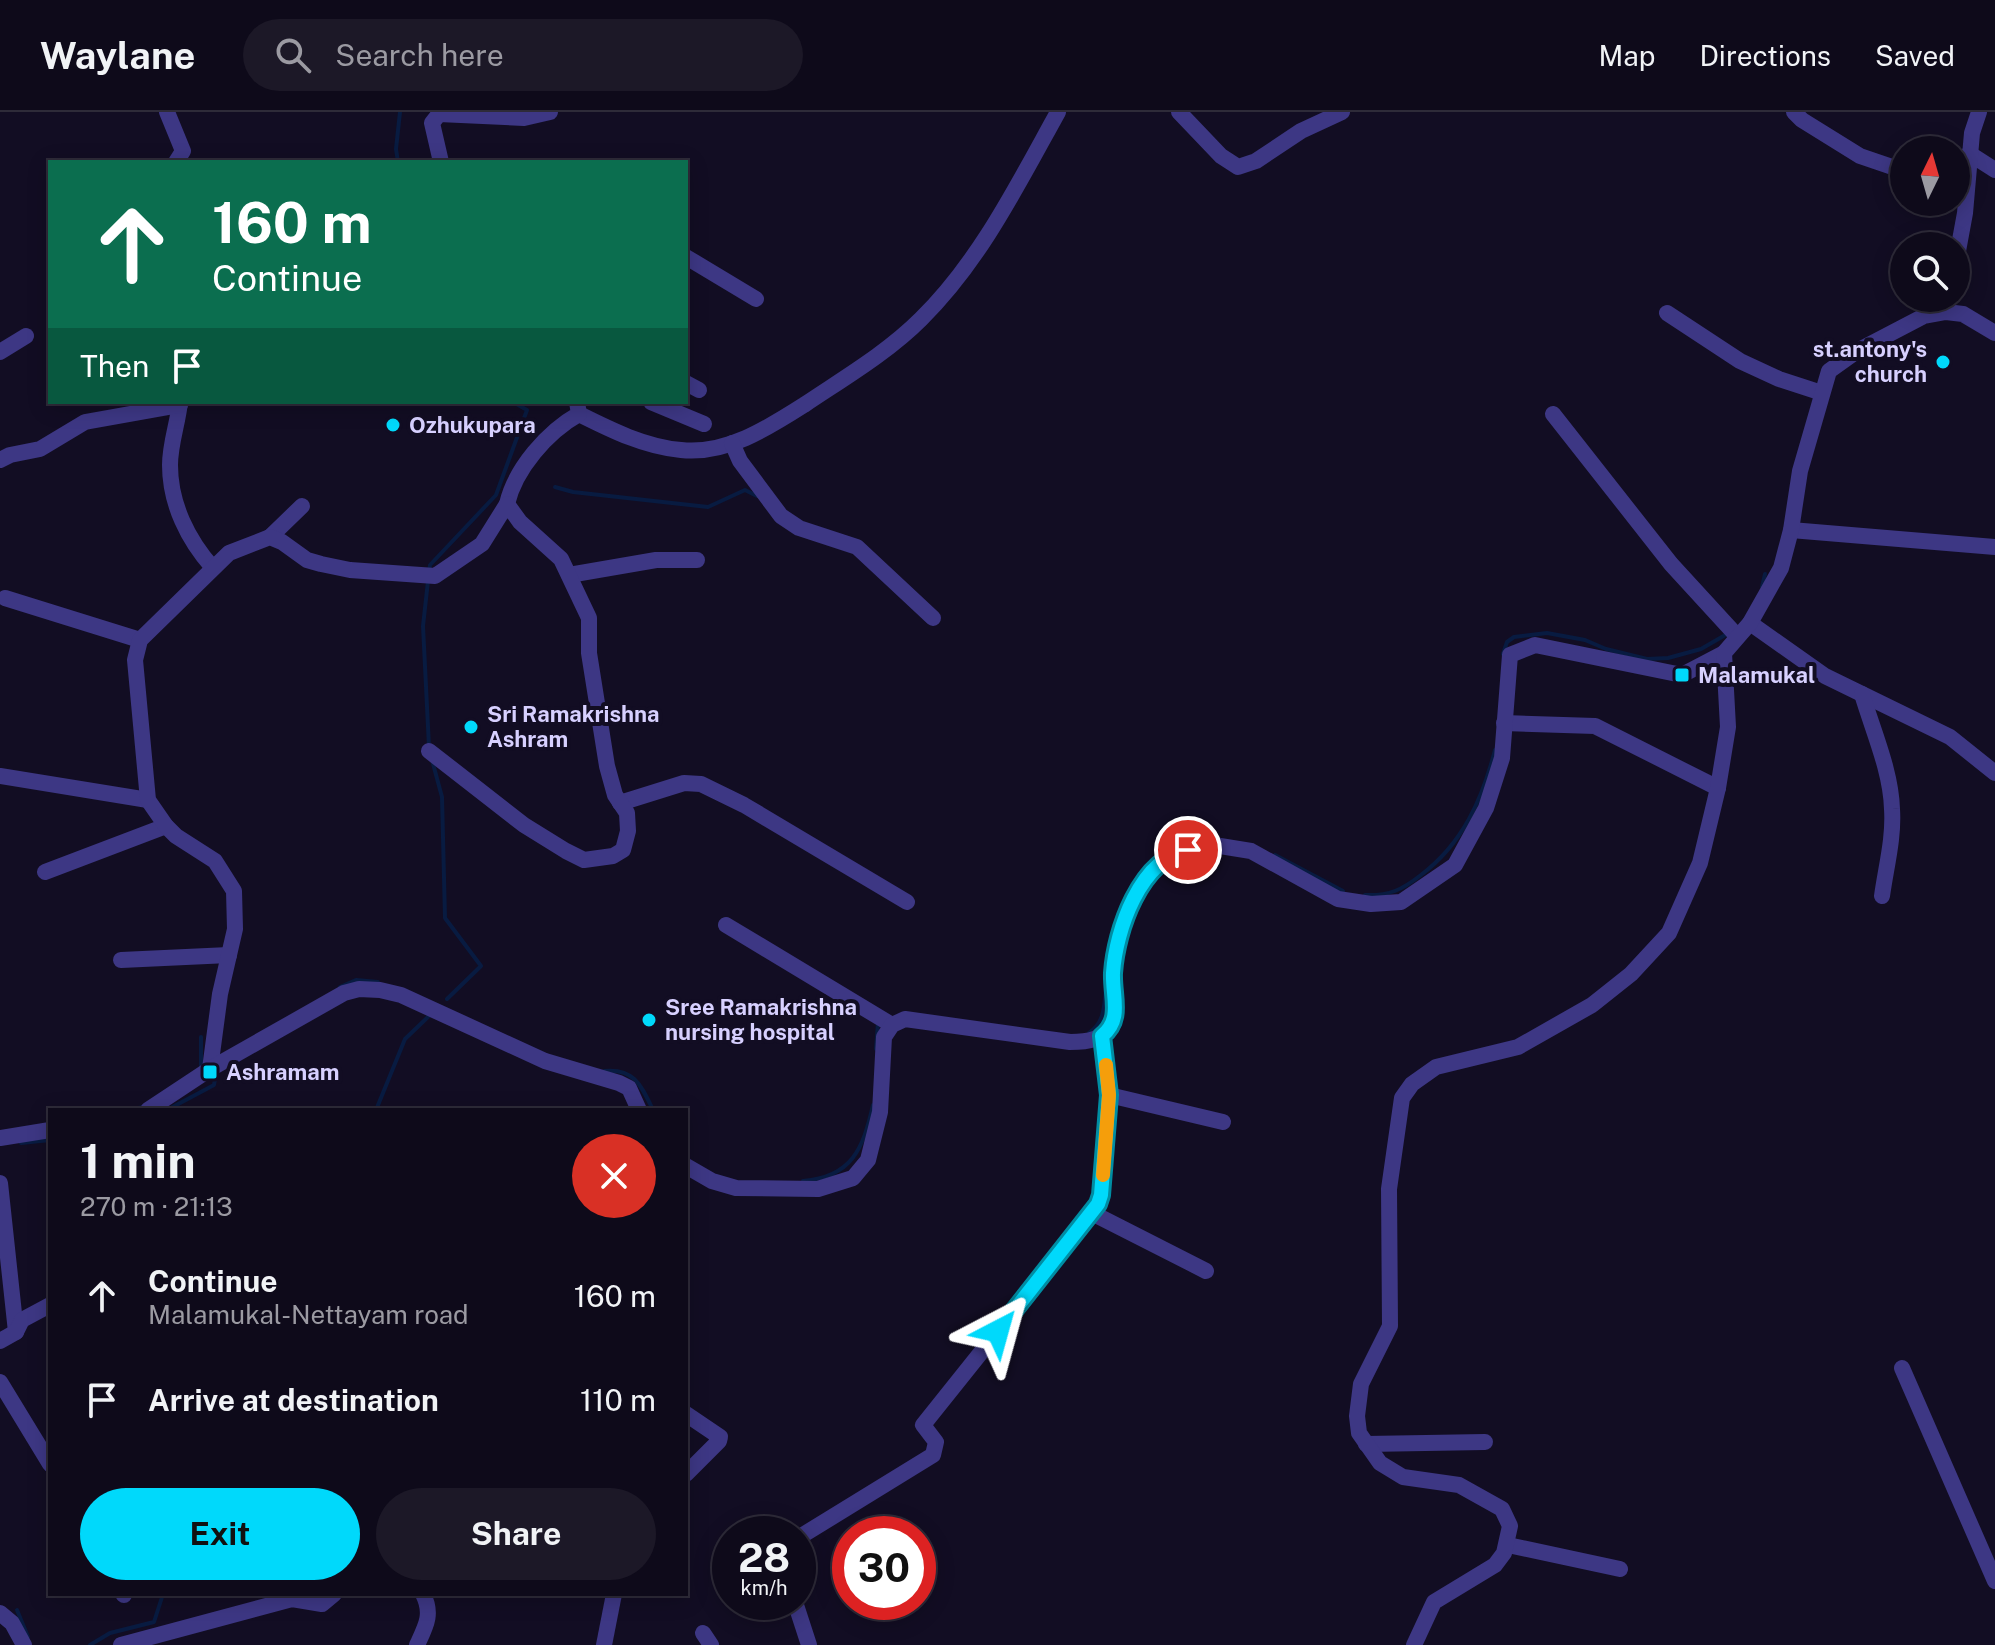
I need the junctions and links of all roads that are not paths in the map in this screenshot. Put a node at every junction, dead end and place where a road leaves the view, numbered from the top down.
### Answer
1 (167, 112) edge
2 (550, 112) edge
3 (1058, 112) edge
4 (1179, 112) edge
5 (1342, 112) edge
6 (1794, 112) edge
7 (1979, 112) edge
8 (1970, 138) edge
9 (177, 160) edge
10 (440, 160) edge
11 (1970, 160) edge
12 (1890, 166) edge
13 (1995, 170) edge
14 (688, 258) edge
15 (756, 299) dead end
16 (1933, 312) edge
17 (1960, 312) edge
18 (1667, 313) dead end
19 (1995, 333) edge
20 (26, 336) dead end
21 (0, 352) edge
22 (1822, 393) junction
23 (175, 404) edge
24 (180, 404) edge
25 (656, 404) edge
26 (578, 408) edge
27 (1553, 414) dead end
28 (704, 424) dead end
29 (732, 443) junction
30 (0, 460) edge
31 (507, 504) junction
32 (302, 506) dead end
33 (1791, 530) junction
34 (270, 537) junction
35 (1995, 547) edge
36 (697, 560) dead end
37 (213, 568) junction
38 (569, 575) junction
39 (5, 598) dead end
40 (933, 618) dead end
41 (1750, 623) junction
42 (1737, 636) junction
43 (140, 640) junction
44 (1724, 653) junction
45 (1862, 694) junction
46 (1504, 723) junction
47 (429, 751) dead end
48 (1995, 773) edge
49 (0, 776) edge
50 (1718, 788) junction
51 (148, 800) junction
52 (620, 803) junction
53 (166, 826) junction
54 (45, 872) dead end
55 (1882, 896) dead end
56 (907, 902) dead end
57 (726, 925) dead end
58 (229, 955) junction
59 (121, 960) dead end
60 (892, 1025) junction
61 (1102, 1036) junction
62 (210, 1069) junction
63 (1109, 1095) junction
64 (151, 1108) edge
65 (638, 1108) edge
66 (1223, 1122) dead end
67 (48, 1130) edge
68 (0, 1138) edge
69 (688, 1167) edge
70 (0, 1183) edge
71 (1092, 1213) junction
72 (1206, 1271) dead end
73 (7, 1300) edge
74 (48, 1306) edge
75 (16, 1332) junction
76 (0, 1341) edge
77 (1902, 1368) dead end
78 (0, 1382) edge
79 (688, 1415) edge
80 (1485, 1442) dead end
81 (1366, 1444) junction
82 (48, 1461) edge
83 (688, 1472) edge
84 (816, 1527) edge
85 (1508, 1545) junction
86 (1620, 1569) dead end
87 (1995, 1581) edge
88 (332, 1596) edge
89 (424, 1596) edge
90 (614, 1596) edge
91 (0, 1613) edge
92 (801, 1620) edge
93 (24, 1645) edge
94 (121, 1645) edge
95 (417, 1645) edge
96 (604, 1645) edge
97 (809, 1645) edge
98 (1414, 1645) edge

1 - 9 street
2 - 10 street
3 - 29 street
4 - 5 street
6 - 12 street
7 - 8 street
11 - 13 street
14 - 15 street
16 - 22 street
17 - 19 street
18 - 22 street
20 - 21 street
22 - 33 street
23 - 30 street
24 - 37 street
25 - 28 street
26 - 29 street
26 - 31 street
27 - 42 street
29 - 40 street
31 - 34 street
31 - 38 street
32 - 34 street
33 - 35 street
33 - 41 street
34 - 37 street
36 - 38 street
37 - 43 street
38 - 52 street
39 - 43 street
41 - 42 street
41 - 45 street
42 - 44 street
43 - 51 street
44 - 46 street
44 - 50 street
45 - 48 street
45 - 55 street
46 - 50 street
46 - 61 street
47 - 52 street
49 - 51 street
50 - 81 street
51 - 53 street
52 - 56 street
53 - 54 street
53 - 58 street
57 - 60 street
58 - 59 street
58 - 62 street
60 - 61 street
60 - 69 street
61 - 63 street
62 - 64 street
62 - 65 street
63 - 66 street
63 - 71 street
67 - 68 street
70 - 73 street
71 - 72 street
71 - 84 street
73 - 75 street
74 - 75 street
75 - 76 street
77 - 87 street
78 - 82 street
79 - 83 street
80 - 81 street
81 - 85 street
85 - 86 street
85 - 98 street
88 - 94 street
89 - 95 street
90 - 96 street
91 - 93 street
92 - 97 street

